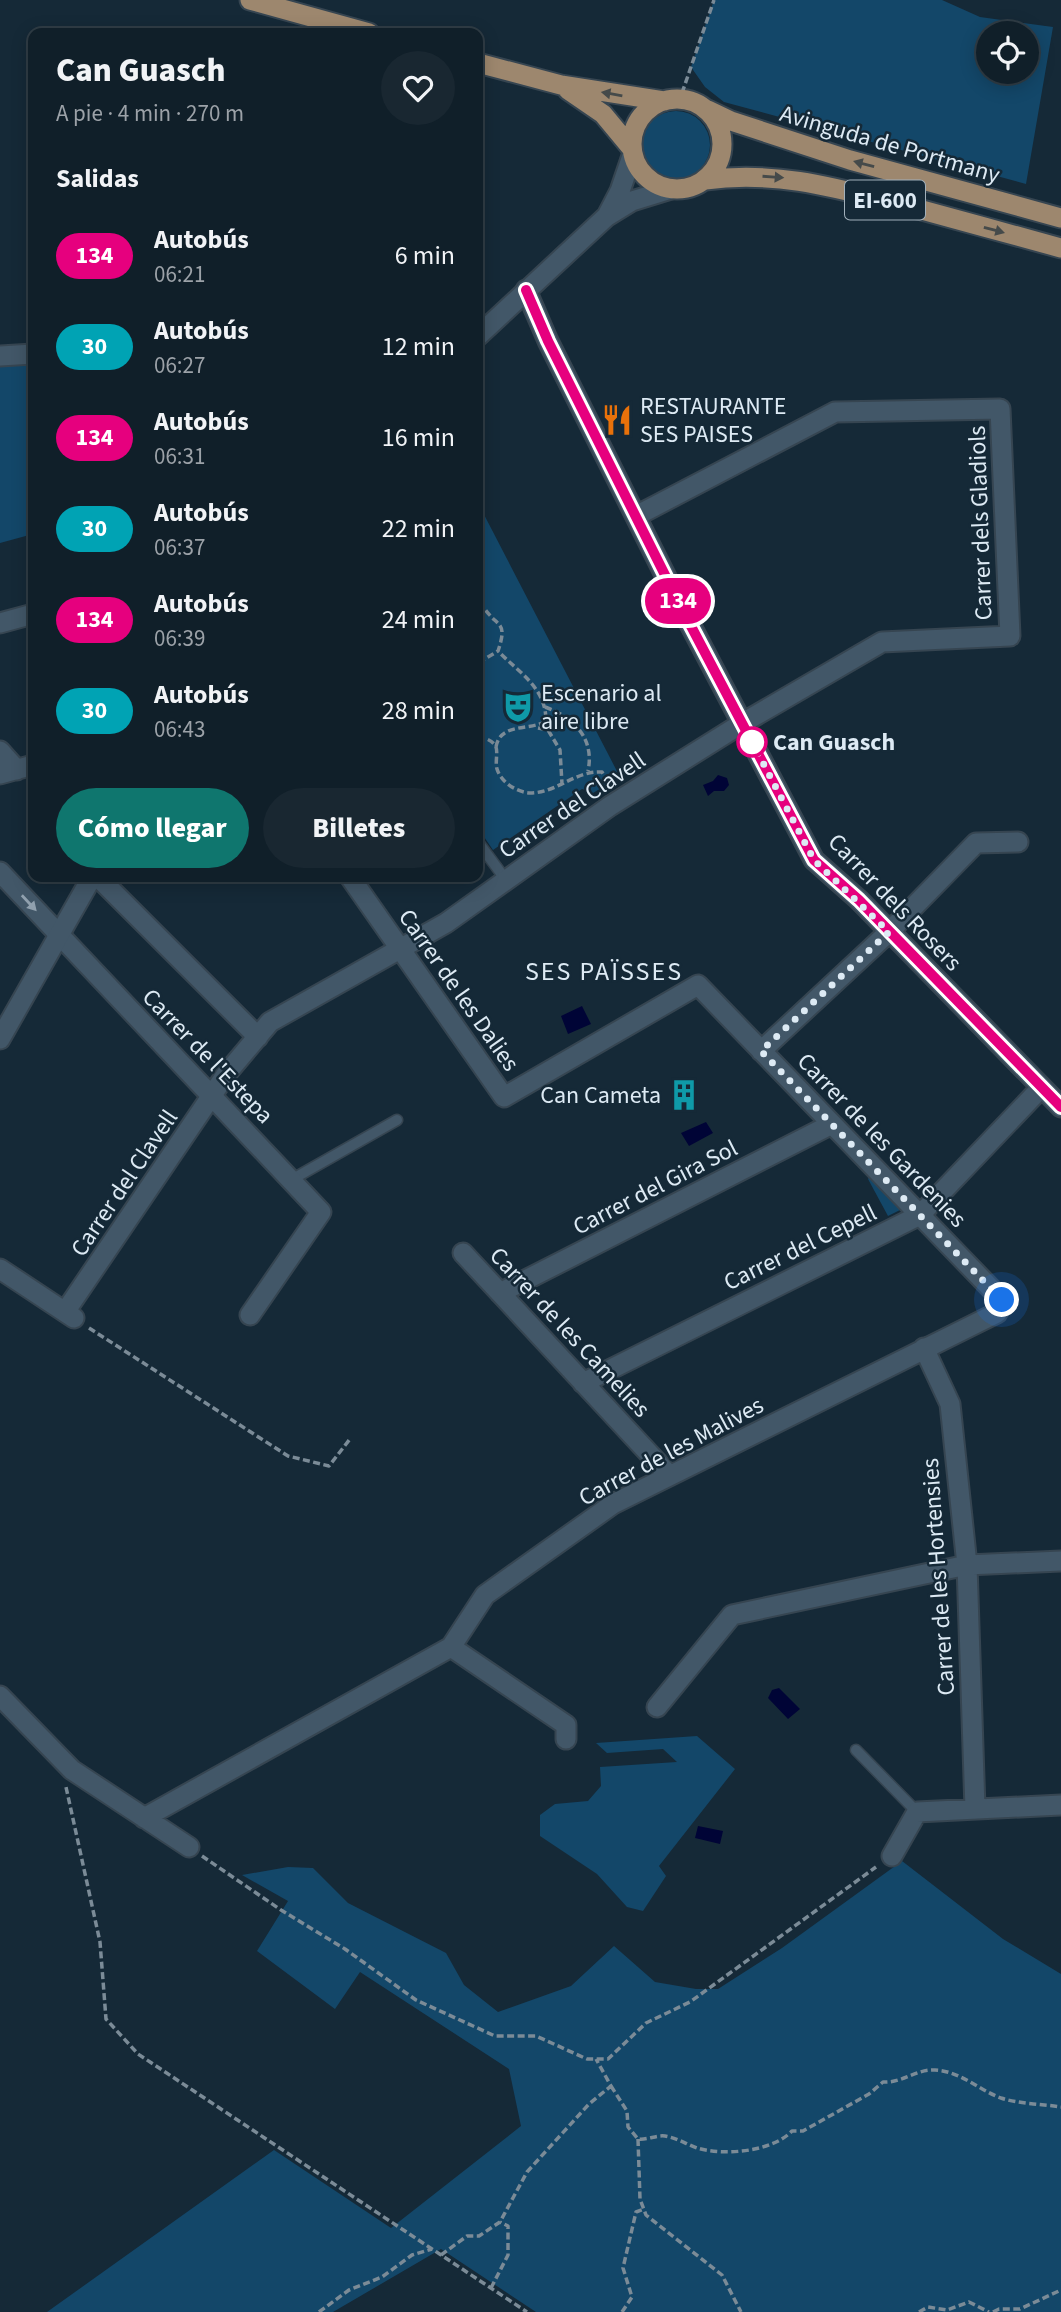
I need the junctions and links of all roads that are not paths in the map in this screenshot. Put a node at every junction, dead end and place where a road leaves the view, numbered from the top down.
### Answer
1 (250, 0) edge
2 (351, 28) edge
3 (483, 65) edge
4 (561, 85) junction
5 (672, 100) junction
6 (708, 110) junction
7 (632, 151) junction
8 (705, 180) junction
9 (671, 189) junction
10 (606, 217) junction
11 (1061, 218) edge
12 (1061, 247) edge
13 (526, 290) junction
14 (483, 331) edge
15 (28, 354) edge
16 (0, 356) edge
17 (636, 516) junction
18 (28, 615) edge
19 (0, 623) edge
20 (1010, 636) joint
21 (741, 724) junction
22 (0, 751) edge
23 (17, 770) edge
24 (1018, 842) dead end
25 (483, 849) edge
26 (0, 872) edge
27 (506, 880) junction
28 (89, 882) edge
29 (103, 882) edge
30 (353, 882) edge
31 (889, 932) junction
32 (58, 934) junction
33 (400, 949) junction
34 (258, 1037) junction
35 (0, 1039) edge
36 (761, 1051) junction
37 (1040, 1089) junction
38 (212, 1096) junction
39 (504, 1097) joint
40 (1061, 1107) edge
41 (397, 1120) dead end
42 (832, 1124) junction
43 (291, 1180) junction
44 (920, 1215) junction
45 (463, 1253) dead end
46 (0, 1269) edge
47 (500, 1293) junction
48 (997, 1313) joint
49 (250, 1315) dead end
50 (924, 1348) junction
51 (583, 1383) junction
52 (669, 1475) junction
53 (1061, 1561) edge
54 (967, 1565) junction
55 (451, 1647) junction
56 (0, 1696) edge
57 (657, 1707) dead end
58 (566, 1739) dead end
59 (856, 1750) dead end
60 (1061, 1805) edge
61 (975, 1809) junction
62 (917, 1812) junction
63 (144, 1818) junction
64 (189, 1847) road end
65 (892, 1856) road end

1 - 2 main road
3 - 4 main road, EI-600
5 -> 4 main road, EI-600
4 - 7 main road, EI-600
5 - 6 main road, EI-600
5 - 7 main road
6 - 8 main road
11 -> 6 main road, Avinguda de Portmany / EI-600
7 - 9 main road, EI-600
7 - 10 street
8 - 9 main road, EI-600
8 -> 12 main road, EI-600
9 - 10 street
10 - 13 street
13 - 14 street
13 - 17 street, Carrer dels Rosers
15 - 16 street
17 - 20 street, Carrer dels Gladiols
17 - 21 street, Carrer dels Rosers
18 - 19 street
20 - 21 street, Carrer del Clavell
21 - 27 street, Carrer del Clavell
21 - 31 street, Carrer dels Rosers
22 - 23 street
24 - 31 street
25 - 27 lane
26 -> 32 street, Carrer de l'Estepa
27 - 33 street, Carrer del Clavell
28 - 32 street
29 - 34 street
30 - 33 street, Carrer de les Dalies
31 - 36 street
31 - 37 street, Carrer dels Rosers
32 - 35 street
32 - 38 street, Carrer de l'Estepa
33 - 34 street, Carrer del Clavell
33 - 39 street, Carrer de les Dalies
34 - 38 street, Carrer del Clavell
36 - 39 street, Carrer de les Gardenies
36 - 42 street, Carrer de les Gardenies
37 - 40 street, Carrer dels Rosers
37 - 44 street, Carrer del Cepell
38 - 43 street, Carrer de l'Estepa
38 - 46 street, Carrer del Clavell
41 - 43 lane
42 - 44 street, Carrer de les Gardenies
42 - 47 street, Carrer del Gira Sol
43 - 49 street, Carrer de l'Estepa
44 - 48 street, Carrer de les Gardenies
44 - 51 street, Carrer del Cepell
45 - 47 street, Carrer de les Camelies
47 - 51 street, Carrer de les Camelies
48 - 50 street, Carrer de les Malives
50 - 52 street, Carrer de les Malives
50 - 54 street, Carrer de les Hortensies
51 - 52 street, Carrer de les Camelies
52 - 55 street, Carrer de les Malives
53 - 54 street
54 - 57 street
54 - 61 street, Carrer de les Hortensies
55 - 58 street
55 - 63 street, Carrer de les Malives
56 - 63 street
59 - 62 lane
60 - 61 street
61 - 62 street
62 - 65 street
63 - 64 street

